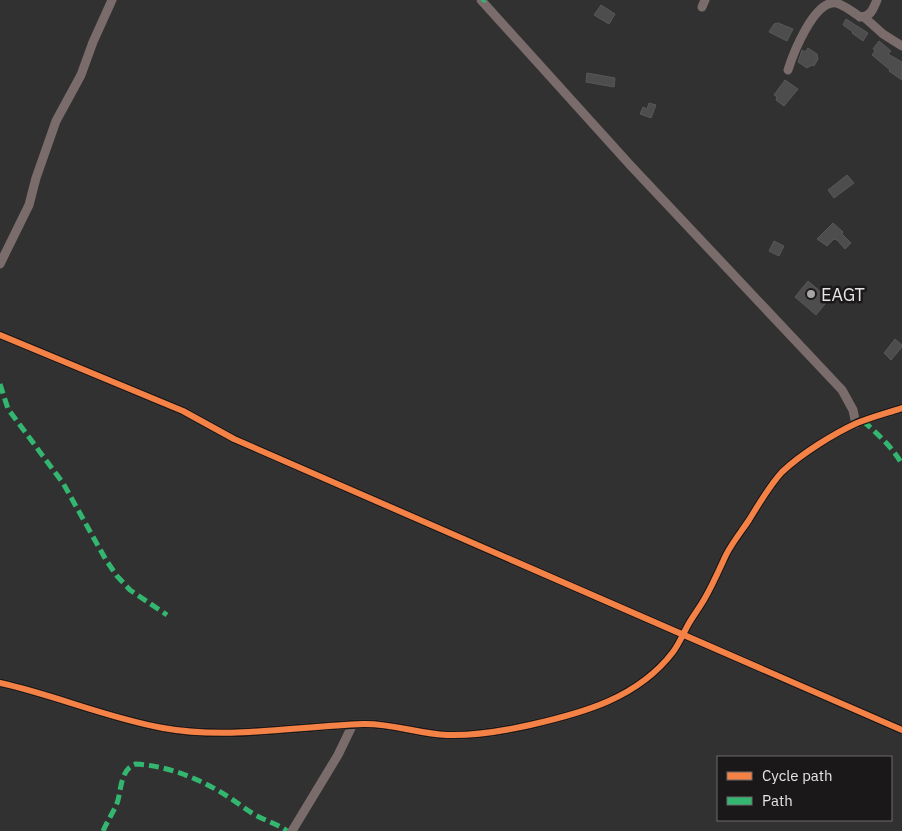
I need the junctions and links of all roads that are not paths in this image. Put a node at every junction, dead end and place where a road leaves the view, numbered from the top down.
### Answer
1 (112, 0) edge
2 (481, 0) edge
3 (877, 0) edge
4 (864, 17) junction
5 (902, 46) edge
6 (788, 70) dead end
7 (0, 264) edge
8 (0, 336) edge
9 (902, 408) edge
10 (856, 424) junction
11 (683, 634) junction
12 (0, 683) edge
13 (352, 726) junction
14 (902, 730) edge
15 (292, 831) edge

1 - 7 street
2 - 10 street
3 - 4 street
4 - 5 street
4 - 6 street
8 - 11 street
9 - 10 street
10 - 11 street
11 - 13 street
11 - 14 street
12 - 13 street
13 - 15 street

